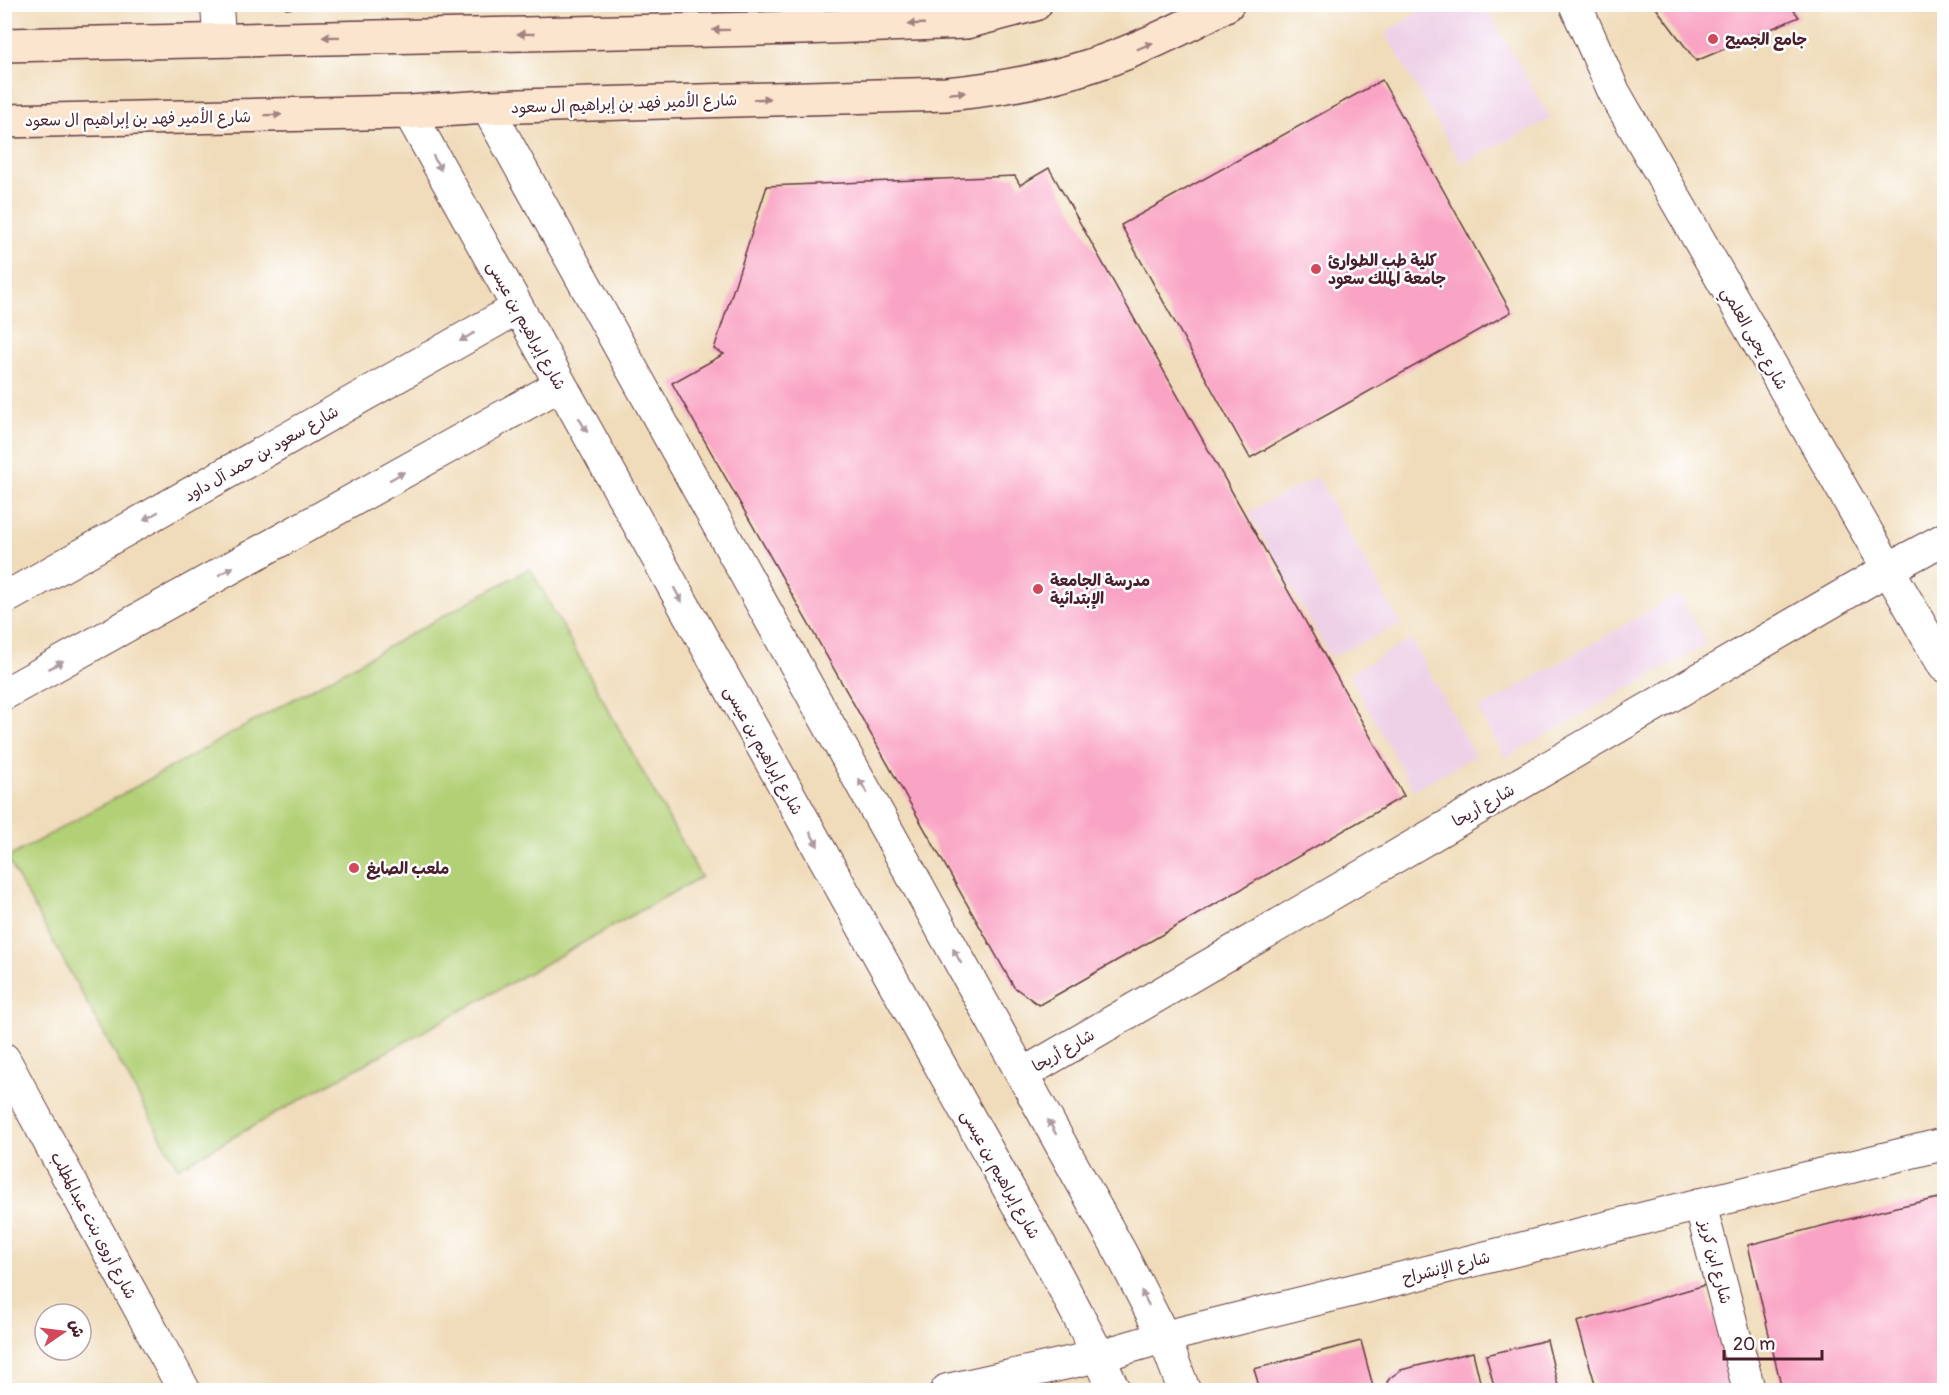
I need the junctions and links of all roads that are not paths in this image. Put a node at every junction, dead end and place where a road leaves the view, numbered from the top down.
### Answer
1 (217, 4) edge
2 (1035, 4) edge
3 (1227, 4) edge
4 (1575, 4) edge
5 (800, 16) edge
6 (219, 39) junction
7 (4, 45) edge
8 (487, 107) junction
9 (409, 112) junction
10 (4, 121) edge
11 (518, 308) junction
12 (560, 385) junction
13 (1944, 538) edge
14 (1888, 569) junction
15 (4, 599) edge
16 (1944, 666) edge
17 (4, 693) edge
18 (4, 1059) edge
19 (1023, 1074) junction
20 (1944, 1144) edge
21 (1700, 1204) junction
22 (1164, 1337) junction
23 (1100, 1356) junction
24 (184, 1390) edge
25 (947, 1390) edge
26 (1113, 1390) edge
27 (1184, 1390) edge
28 (1749, 1390) edge

1 - 6 street
2 -> 5 main road
8 -> 3 main road, شارع الأمير فهد بن إبراهيم ال سعود
4 - 14 street, شارع يحيى العلمي
5 -> 6 main road
6 - 7 main road
8 - 9 main road, شارع الأمير فهد بن إبراهيم ال سعود
19 -> 8 street
10 -> 9 main road, شارع الأمير فهد بن إبراهيم ال سعود
9 -> 11 street, شارع إبراهيم بن عيسى
11 - 12 street, شارع إبراهيم بن عيسى
11 -> 15 street, شارع سعود بن حمد آل داود
17 -> 12 street
12 -> 23 street, شارع إبراهيم بن عيسى
13 - 14 street, شارع أريحا
14 - 16 street, شارع يحيى العلمي
14 - 19 street, شارع أريحا
18 - 24 street, شارع أروى بنت عبدالمطلب
22 -> 19 street
20 - 21 street, شارع الإنشراح
21 - 22 street, شارع الإنشراح
21 - 28 street, شارع ابن كريز
22 - 23 street, شارع الإنشراح
22 - 27 street
23 - 25 street, شارع الإنشراح
23 - 26 street, شارع إبراهيم بن عيسى

